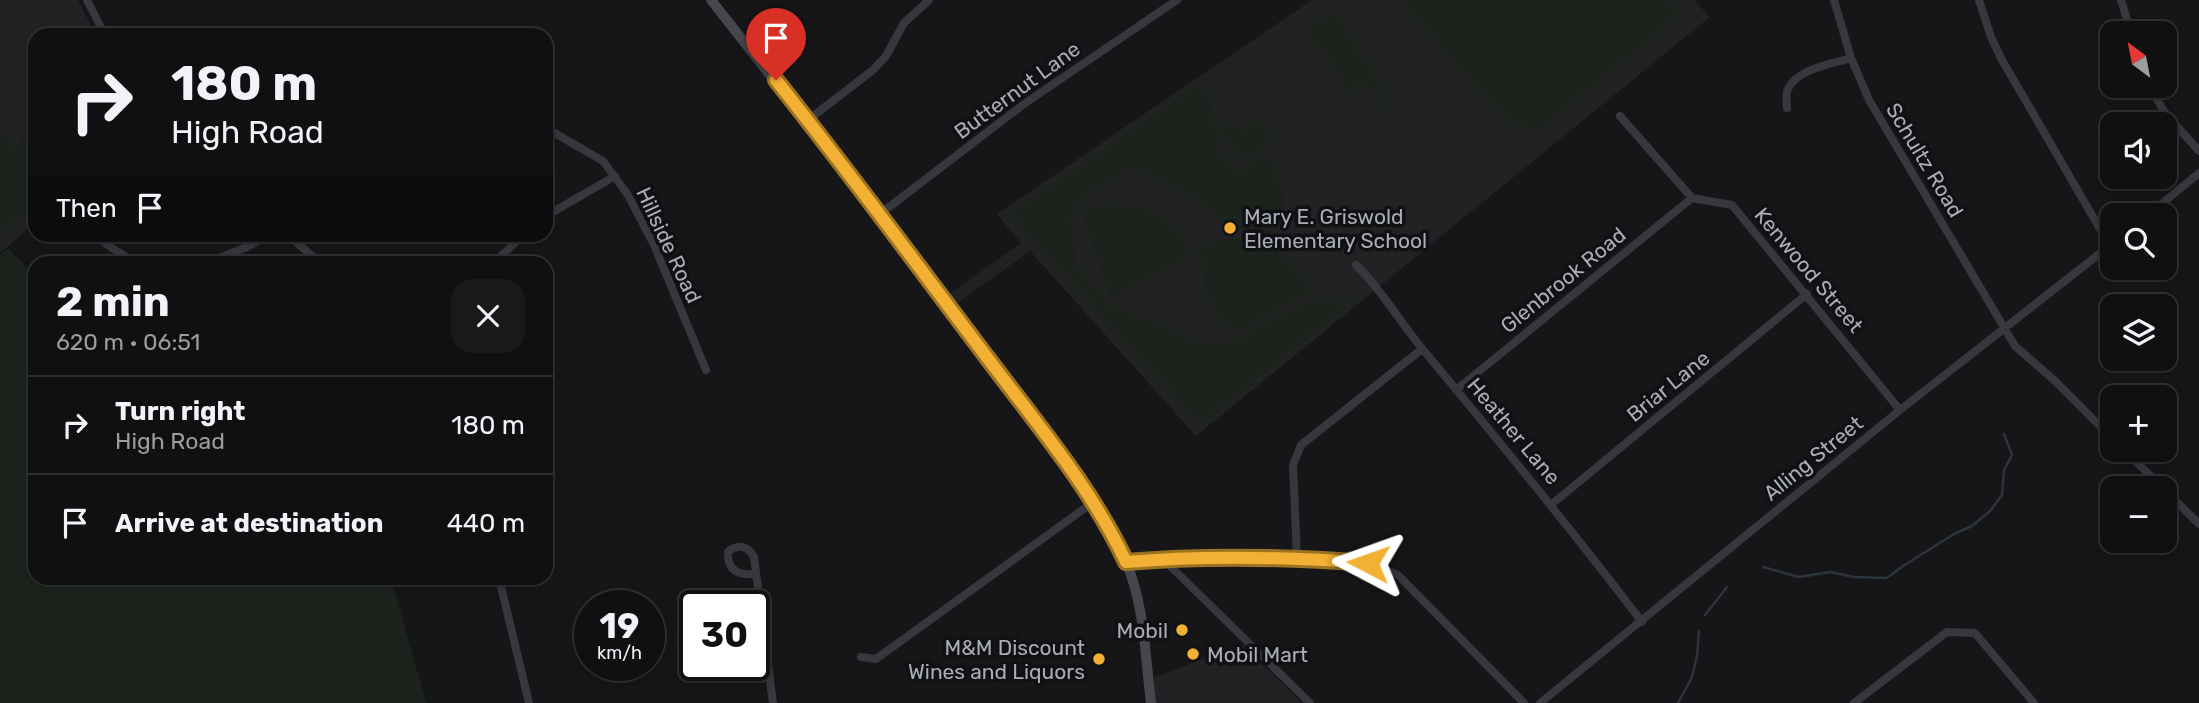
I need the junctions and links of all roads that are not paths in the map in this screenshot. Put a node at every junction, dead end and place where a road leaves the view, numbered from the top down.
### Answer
1 (87, 0) edge
2 (711, 0) edge
3 (929, 0) edge
4 (1177, 0) edge
5 (1834, 0) edge
6 (1979, 0) edge
7 (2121, 0) edge
8 (2127, 21) edge
9 (101, 28) edge
10 (1851, 58) junction
11 (2156, 98) edge
12 (1787, 108) dead end
13 (1620, 116) dead end
14 (808, 120) junction
15 (553, 132) edge
16 (2199, 151) edge
17 (2199, 173) edge
18 (615, 176) junction
19 (1692, 198) junction
20 (2163, 203) edge
21 (553, 212) edge
22 (880, 214) junction
23 (2100, 226) edge
24 (103, 242) edge
25 (256, 242) edge
26 (296, 242) edge
27 (516, 242) edge
28 (2100, 254) edge
29 (124, 256) edge
30 (224, 256) edge
31 (312, 256) edge
32 (501, 256) edge
33 (1356, 265) dead end
34 (1807, 294) junction
35 (2005, 329) junction
36 (1422, 349) junction
37 (706, 370) dead end
38 (1456, 390) junction
39 (1900, 410) junction
40 (2100, 426) edge
41 (2136, 462) edge
42 (2151, 476) edge
43 (2177, 502) edge
44 (1093, 503) junction
45 (1552, 504) junction
46 (2199, 524) edge
47 (1297, 558) junction
48 (1163, 559) junction
49 (1126, 562) junction
50 (756, 574) dead end
51 (501, 585) edge
52 (1642, 622) junction
53 (862, 657) dead end
54 (529, 703) edge
55 (773, 703) edge
56 (1150, 703) edge
57 (1310, 703) edge
58 (1524, 703) edge
59 (1540, 703) edge
60 (1854, 703) edge
61 (2034, 703) edge

1 - 9 street
2 - 14 main road
3 - 14 street
4 - 22 street, Butternut Lane
5 - 10 street, Schultz Road
6 - 23 street
7 - 8 street
10 - 12 street
10 - 35 street, Schultz Road
11 - 16 street
13 - 19 street
14 - 22 main road
15 - 18 street, Hillside Road
17 - 20 street
18 - 21 street
18 - 37 street, Hillside Road
19 - 34 street, Kenwood Street
19 - 38 street, Glenbrook Road
22 - 44 main road
24 - 29 street
25 - 30 street
26 - 31 street
27 - 32 street
28 - 35 street, Alling Street
33 - 36 street, Heather Lane
34 - 39 street, Kenwood Street
34 - 45 street, Briar Lane
35 - 39 street, Alling Street
35 - 40 street, Schultz Road
36 - 38 street, Heather Lane
36 - 47 street
38 - 45 street, Heather Lane
39 - 52 street, Alling Street
41 - 42 street
43 - 46 street
44 - 49 main road
44 - 53 street
45 - 52 street, Heather Lane
47 - 48 street
47 - 58 street
48 - 49 street
48 - 57 street
49 - 56 main road
50 - 55 street
51 - 54 street
52 - 59 street, Alling Street
60 - 61 street

